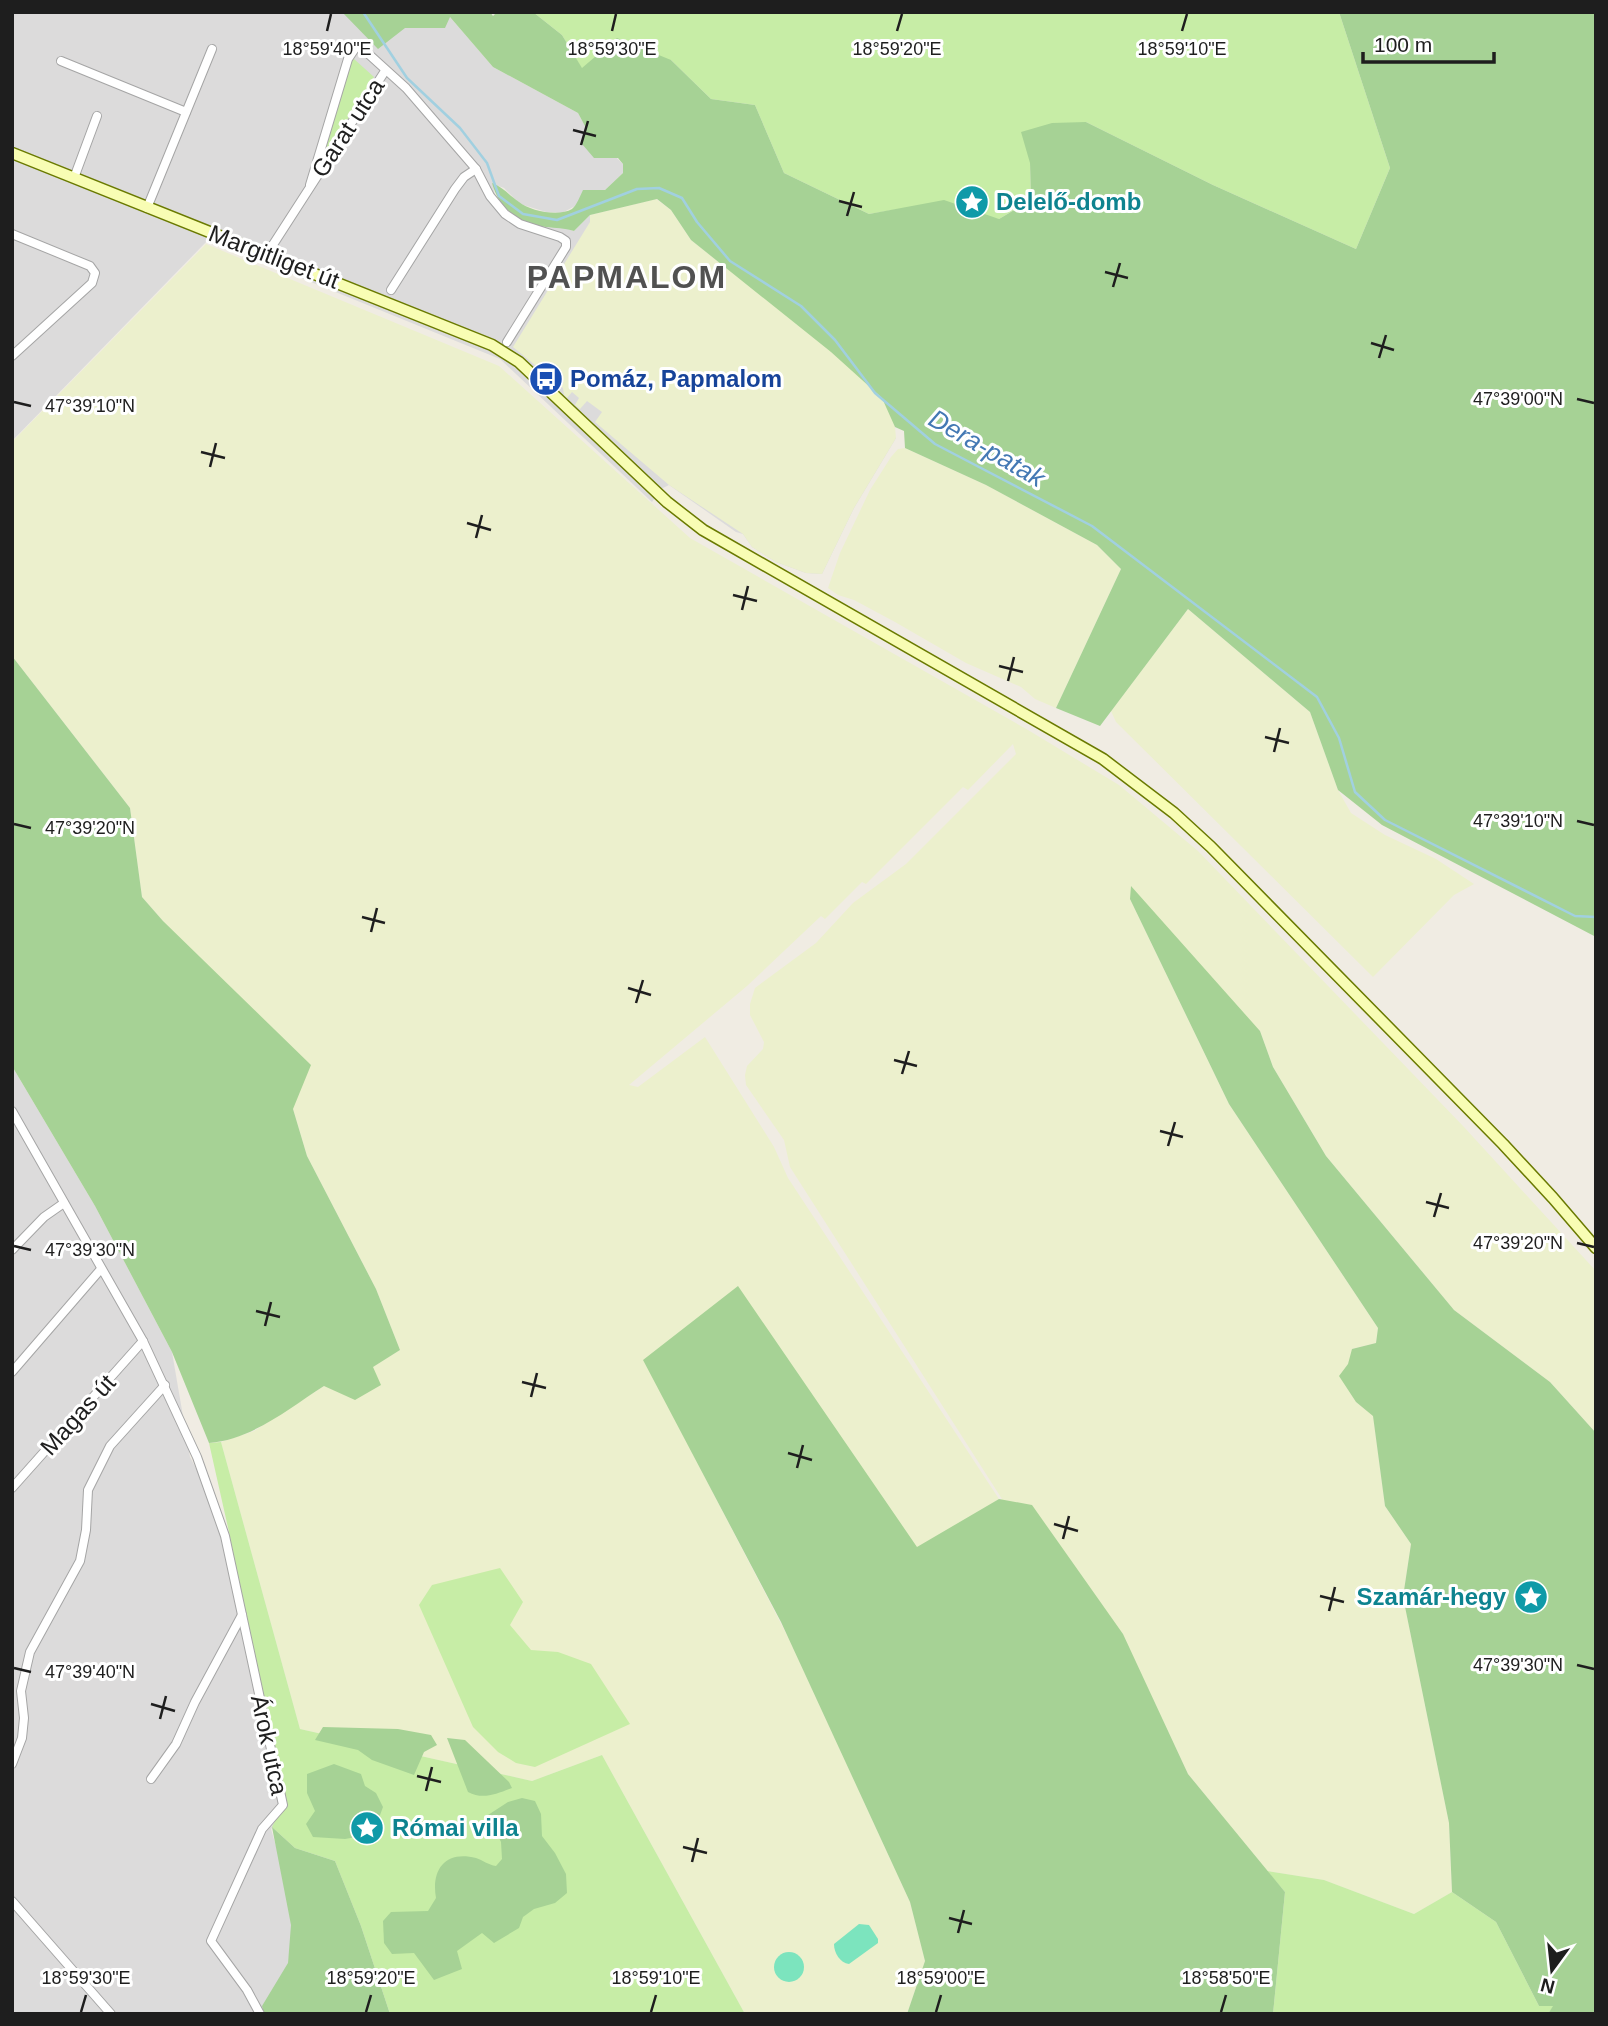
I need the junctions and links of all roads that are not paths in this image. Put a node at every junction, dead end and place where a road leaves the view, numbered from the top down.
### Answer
1 (212, 49) dead end
2 (61, 61) dead end
3 (385, 71) junction
4 (186, 112) junction
5 (97, 116) dead end
6 (12, 153) edge
7 (476, 169) junction
8 (74, 178) junction
9 (310, 185) junction
10 (147, 208) junction
11 (12, 234) edge
12 (267, 254) junction
13 (391, 290) dead end
14 (507, 342) dead end
15 (12, 356) edge
16 (12, 1111) edge
17 (64, 1203) junction
18 (1596, 1248) edge
19 (12, 1250) edge
20 (101, 1269) junction
21 (143, 1341) junction
22 (12, 1372) edge
23 (165, 1385) junction
24 (12, 1488) edge
25 (242, 1615) junction
26 (12, 1764) edge
27 (151, 1779) dead end
28 (12, 1901) edge
29 (111, 2014) edge
30 (260, 2014) edge

1 - 4 street
2 - 4 street
3 - 7 street
3 - 9 street, Garat utca
3 - 9 street, Garat utca
4 - 10 street
5 - 8 street
6 - 8 main road, Margitliget út
7 - 13 street
7 - 14 street
8 - 10 main road, Margitliget út
9 - 12 street, Garat utca
10 - 12 main road, Margitliget út
11 - 15 street
12 - 18 main road, Margitliget út
16 - 17 street
17 - 19 street
17 - 20 street
20 - 21 street
20 - 22 street
21 - 23 street
21 - 24 street, Magas út
23 - 25 street
23 - 26 street
25 - 27 street
25 - 30 street, Árok utca
28 - 29 street

